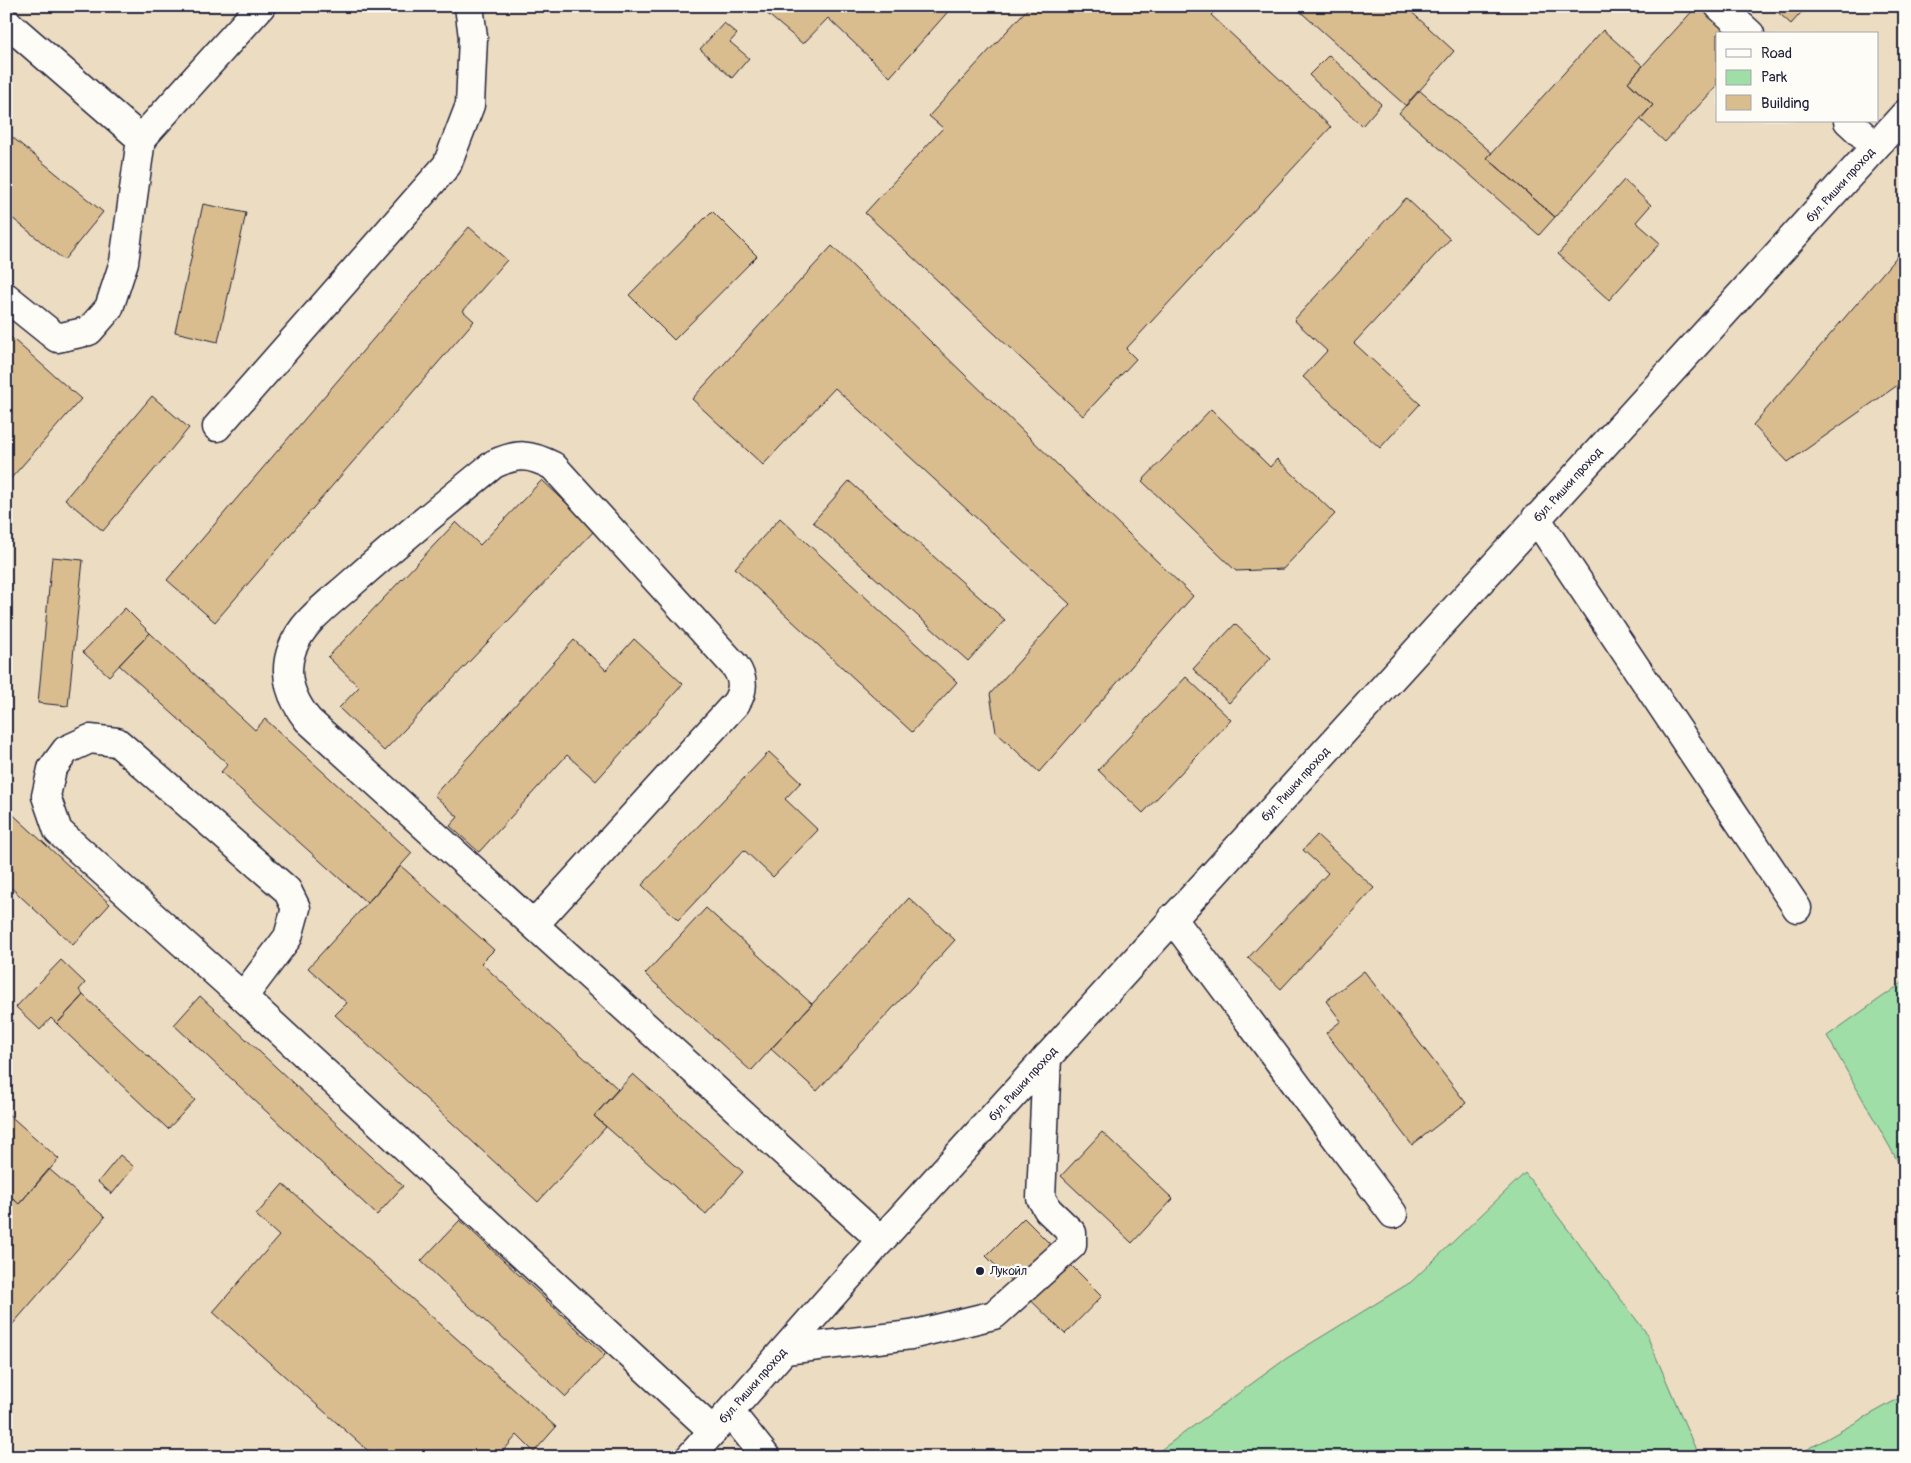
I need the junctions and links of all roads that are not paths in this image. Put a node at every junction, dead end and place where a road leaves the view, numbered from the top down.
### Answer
1 (261, 6) edge
2 (469, 6) edge
3 (1719, 6) edge
4 (6, 22) edge
5 (1748, 32) edge
6 (1905, 114) edge
7 (1849, 122) edge
8 (141, 139) junction
9 (1875, 146) junction
10 (6, 297) edge
11 (217, 428) dead end
12 (1536, 518) junction
13 (1797, 908) dead end
14 (1172, 918) junction
15 (534, 925) junction
16 (243, 997) junction
17 (1047, 1057) junction
18 (1393, 1214) dead end
19 (881, 1240) junction
20 (784, 1350) junction
21 (722, 1421) junction
22 (690, 1457) edge
23 (766, 1457) edge

1 - 8 main road
2 - 11 main road
3 - 5 main road
4 - 8 main road
6 - 9 main road, бул. Ришки проход
7 - 9 main road
8 - 10 main road
9 - 12 main road, бул. Ришки проход
12 - 13 main road
12 - 14 main road, бул. Ришки проход
14 - 17 main road, бул. Ришки проход
14 - 18 main road
15 - 15 main road
15 - 19 main road
16 - 16 main road
16 - 21 main road
17 - 19 main road, бул. Ришки проход
17 - 20 main road
19 - 20 main road, бул. Ришки проход
20 - 21 main road, бул. Ришки проход
21 - 22 main road, бул. Ришки проход
21 - 23 main road

